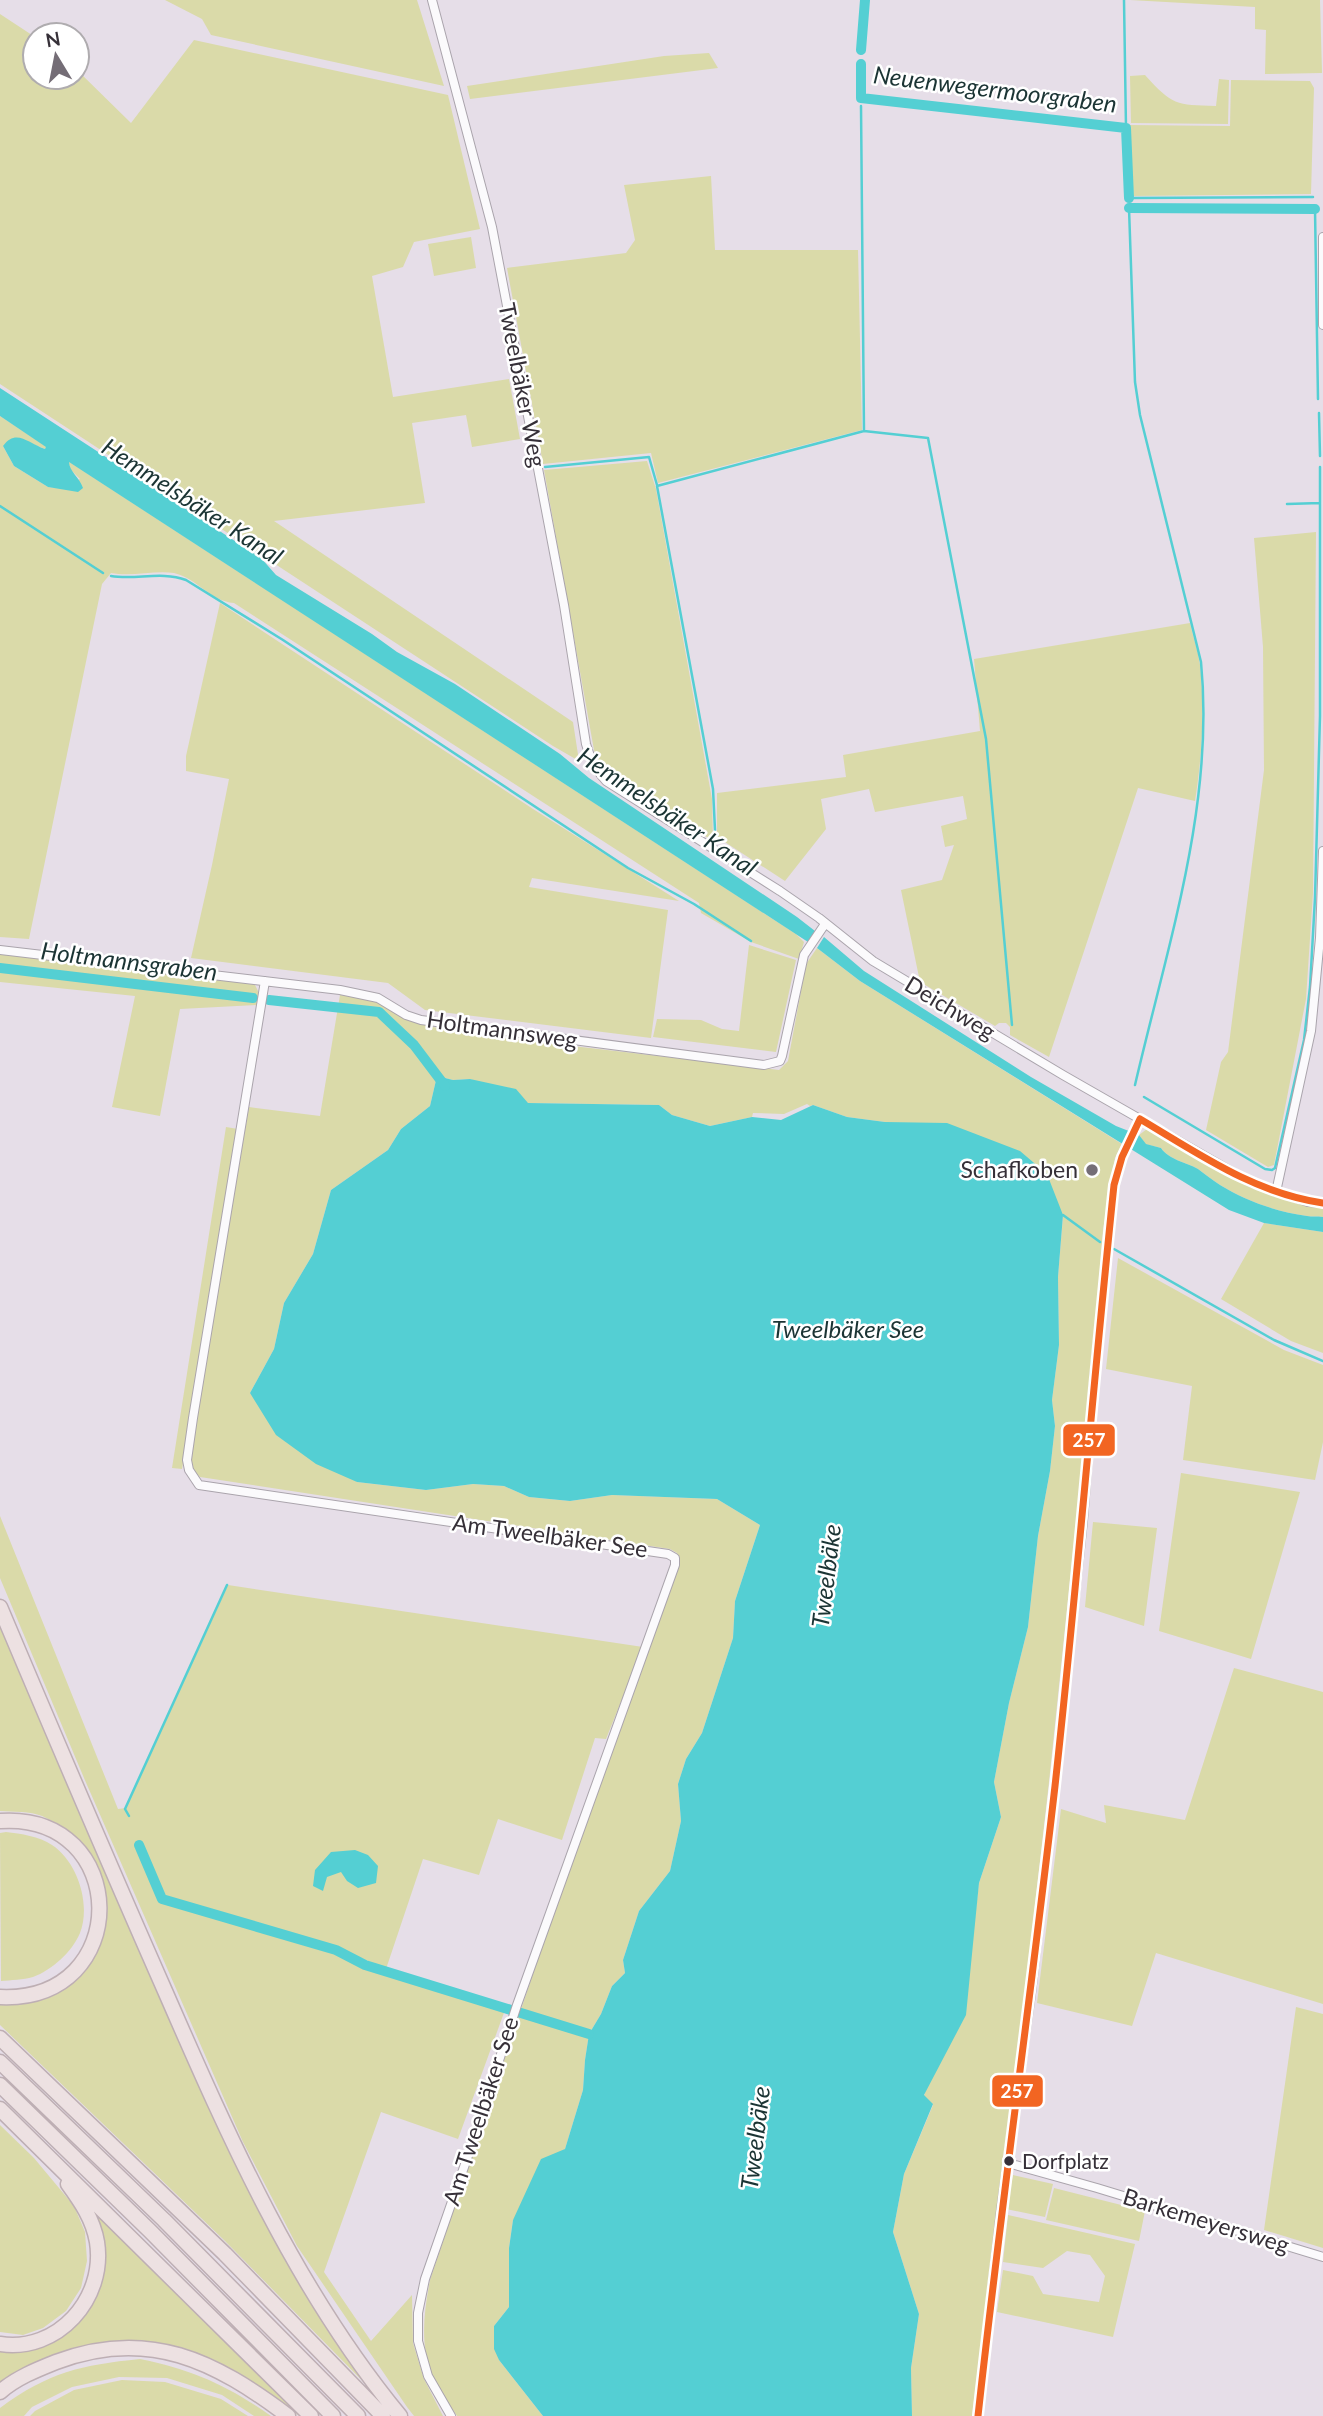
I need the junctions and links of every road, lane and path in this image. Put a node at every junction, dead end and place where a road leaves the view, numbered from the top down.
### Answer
1 (432, 0) edge
2 (1323, 237) edge
3 (1323, 325) edge
4 (599, 773) joint
5 (1323, 851) edge
6 (825, 924) junction
7 (0, 950) edge
8 (265, 981) junction
9 (1138, 1123) junction
10 (1276, 1192) junction
11 (1323, 1203) edge
12 (0, 1607) edge
13 (0, 1821) edge
14 (0, 1997) edge
15 (0, 2038) edge
16 (0, 2062) edge
17 (0, 2085) edge
18 (0, 2109) edge
19 (25, 2133) junction
20 (1008, 2164) junction
21 (1323, 2257) edge
22 (0, 2344) edge
23 (0, 2392) edge
24 (288, 2416) edge
25 (311, 2416) edge
26 (333, 2416) edge
27 (358, 2416) edge
28 (383, 2416) edge
29 (400, 2416) edge
30 (451, 2416) edge
31 (978, 2416) edge

1 - 4 street, Tweelbäker Weg
2 - 3 street
4 - 6 street, Deichweg
5 - 10 street
6 - 8 street, Holtmannsweg
6 - 9 street, Deichweg
7 - 8 street, Holtmannsweg
8 - 30 street, Am Tweelbäker See
9 - 10 street, Deichweg
9 - 20 street
10 - 11 street, Deichweg
12 - 29 highway
13 - 14 highway
15 - 28 highway
16 - 27 highway
17 - 26 highway
18 - 19 highway
19 - 22 highway
19 - 25 highway
20 - 21 street, Barkemeyersweg
20 - 31 street
23 - 24 highway

